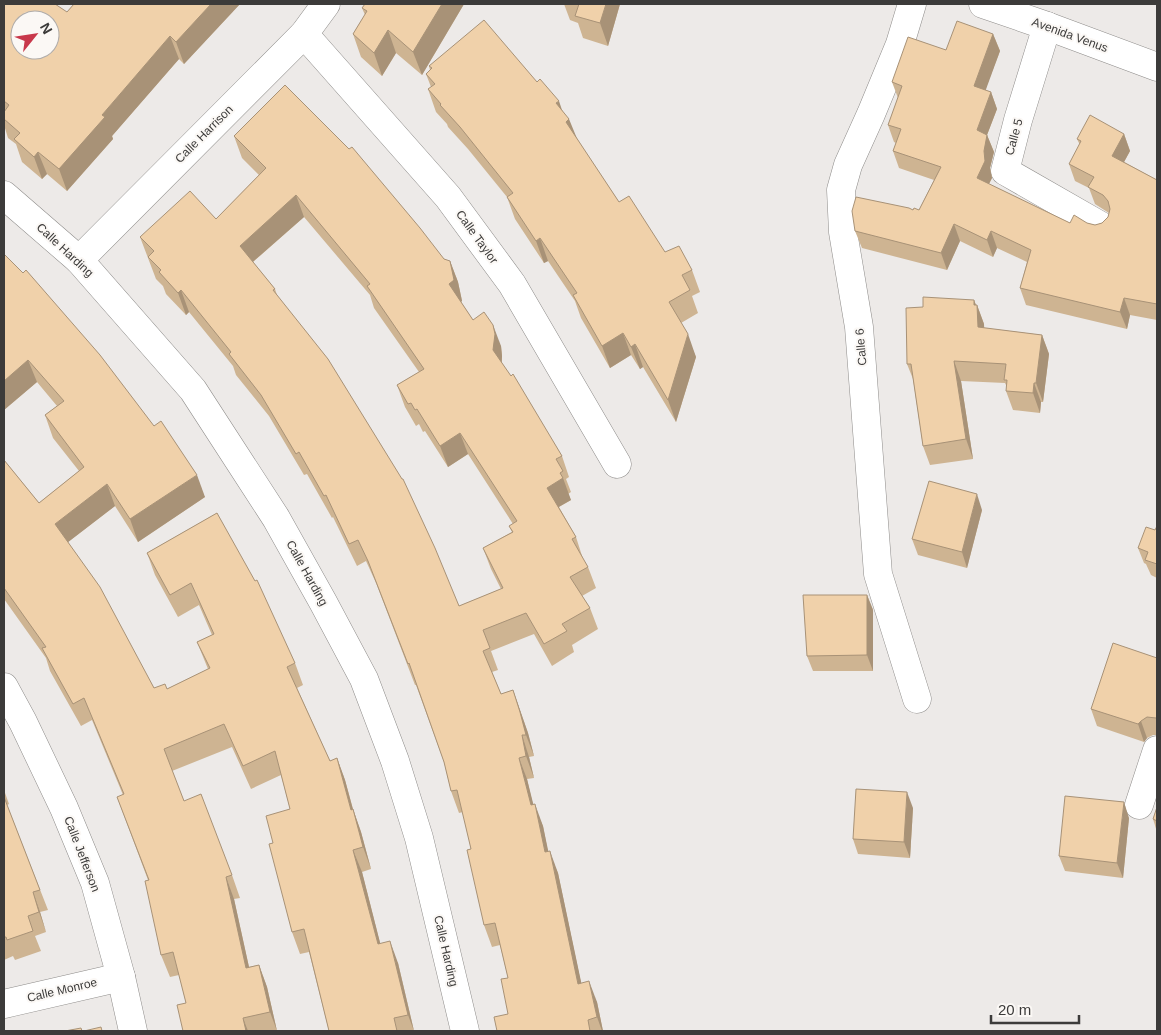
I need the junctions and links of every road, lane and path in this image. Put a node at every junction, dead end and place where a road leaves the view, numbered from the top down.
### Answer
1 (326, 4) edge
2 (912, 4) edge
3 (983, 4) edge
4 (1047, 26) junction
5 (304, 34) junction
6 (1157, 68) edge
7 (4, 195) edge
8 (1101, 226) edge
9 (79, 260) junction
10 (617, 464) dead end
11 (4, 687) edge
12 (917, 699) dead end
13 (1157, 750) edge
14 (1139, 805) dead end
15 (121, 977) junction
16 (4, 1004) edge
17 (133, 1031) edge
18 (465, 1031) edge

1 - 5 street, Calle Harrison
2 - 12 street, Calle 6
3 - 4 street, Avenida Venus
4 - 6 street, Avenida Venus
4 - 8 street, Calle 5
5 - 9 street, Calle Harrison
5 - 10 street, Calle Taylor
7 - 9 street, Calle Harding
9 - 18 street, Calle Harding
11 - 15 street, Calle Jefferson
13 - 14 street
15 - 16 street, Calle Monroe
15 - 17 street, Calle Jefferson

